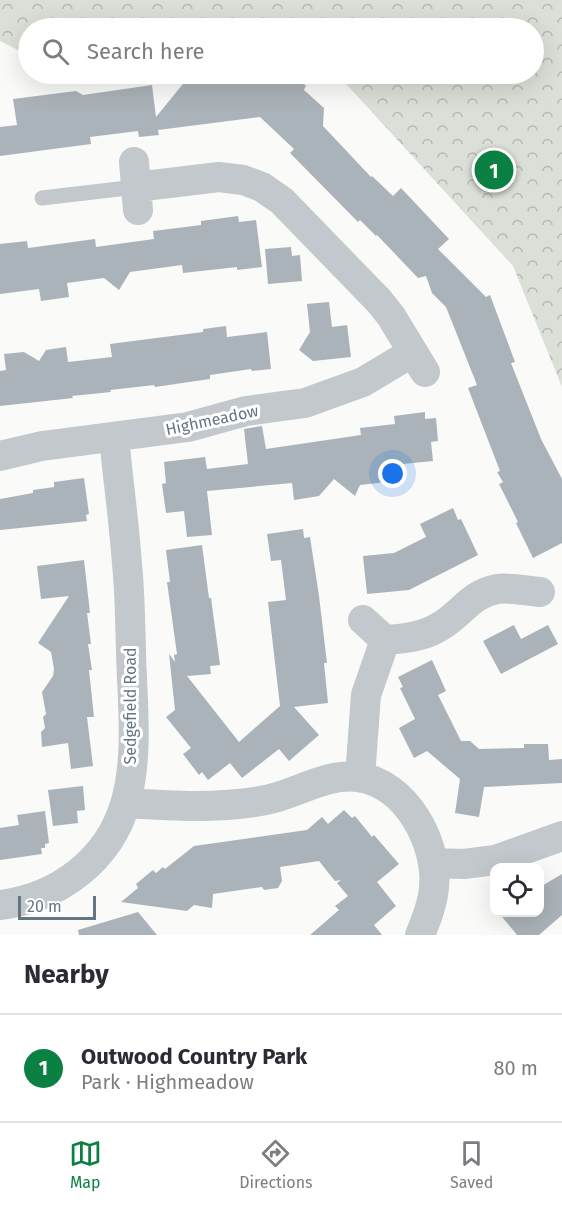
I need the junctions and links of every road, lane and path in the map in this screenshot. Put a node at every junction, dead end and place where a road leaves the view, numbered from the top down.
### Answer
1 (136, 186) joint
2 (42, 198) dead end
3 (114, 437) junction
4 (0, 456) edge
5 (540, 592) dead end
6 (360, 777) junction
7 (126, 803) junction
8 (562, 836) edge
9 (433, 863) junction
10 (0, 905) edge
11 (420, 935) edge

1 - 2 lane
1 - 3 street, Highmeadow
3 - 4 street, Highmeadow
3 - 7 street, Sedgefield Road
5 - 6 street
6 - 7 street
6 - 9 street
7 - 10 street, Sedgefield Road
8 - 9 street
9 - 11 street

